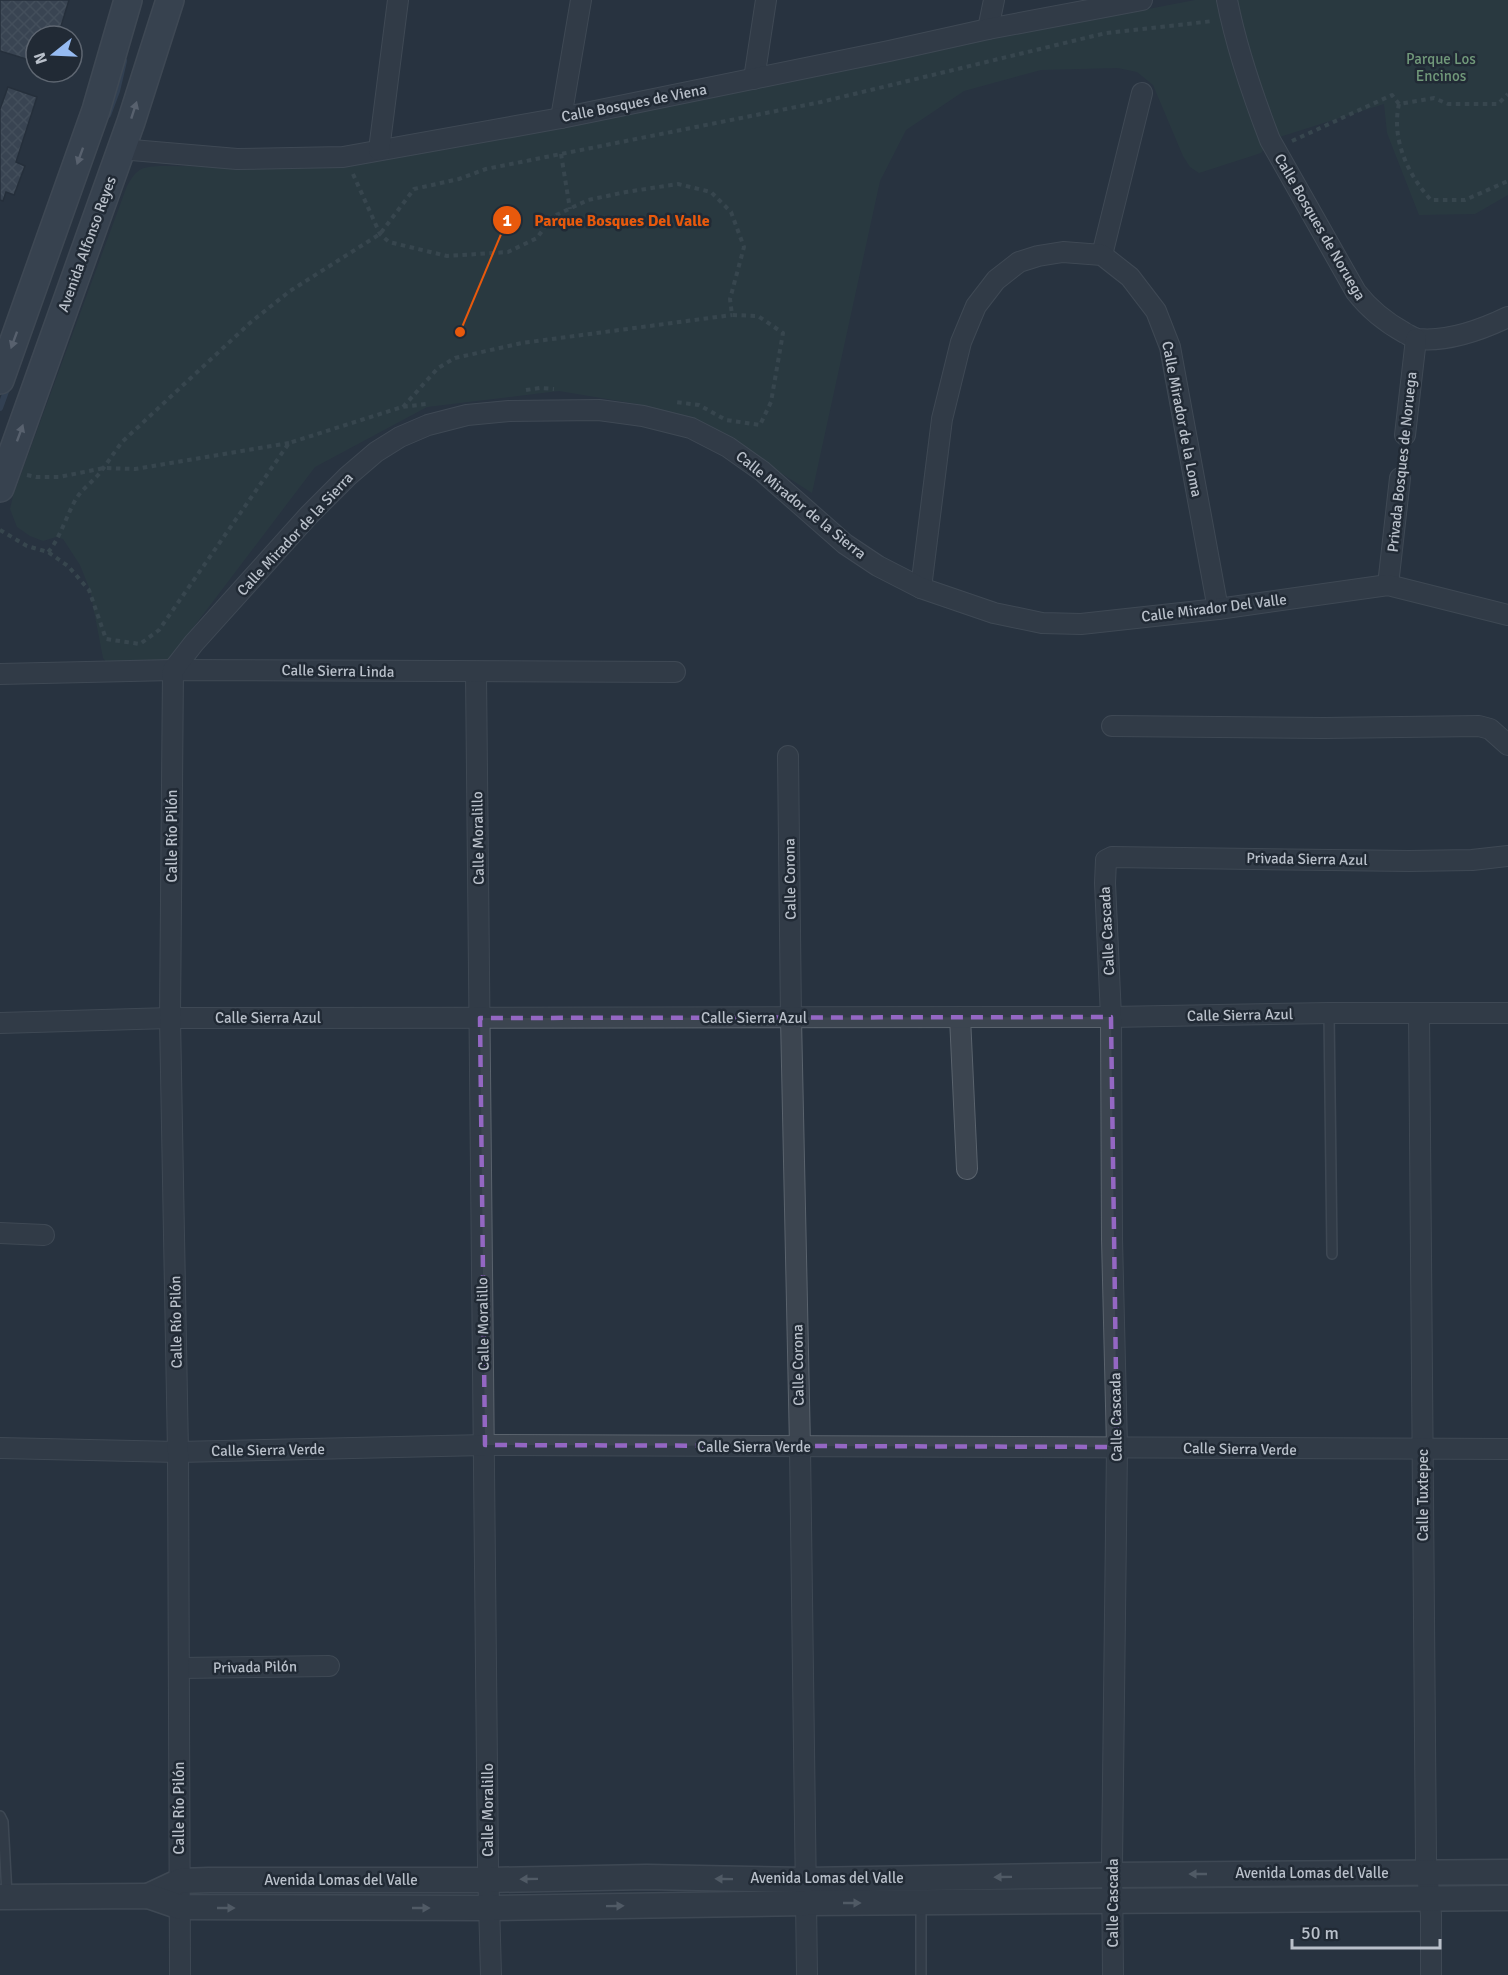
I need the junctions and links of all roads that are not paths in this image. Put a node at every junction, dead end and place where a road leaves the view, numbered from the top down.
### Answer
1 (128, 0) edge
2 (170, 0) edge
3 (398, 0) edge
4 (581, 0) edge
5 (766, 0) edge
6 (994, 0) edge
7 (1142, 0) edge
8 (1227, 0) edge
9 (988, 29) junction
10 (754, 78) junction
11 (1142, 93) dead end
12 (561, 118) junction
13 (120, 149) junction
14 (379, 150) junction
15 (1102, 255) junction
16 (1508, 317) edge
17 (1416, 339) junction
18 (0, 380) edge
19 (1405, 435) dead end
20 (1400, 478) dead end
21 (9, 480) edge
22 (1388, 585) junction
23 (921, 588) junction
24 (1218, 609) junction
25 (1508, 615) edge
26 (173, 670) junction
27 (675, 672) dead end
28 (476, 673) junction
29 (0, 674) edge
30 (1112, 726) dead end
31 (1508, 745) edge
32 (789, 756) dead end
33 (1508, 856) edge
34 (1106, 860) joint
35 (1329, 1013) junction
36 (1508, 1013) edge
37 (1419, 1014) junction
38 (960, 1017) junction
39 (1111, 1017) junction
40 (170, 1018) junction
41 (480, 1018) junction
42 (791, 1018) junction
43 (0, 1023) edge
44 (967, 1169) dead end
45 (0, 1233) edge
46 (44, 1234) dead end
47 (1332, 1254) dead end
48 (485, 1445) junction
49 (800, 1447) junction
50 (0, 1448) edge
51 (1117, 1448) junction
52 (1508, 1449) edge
53 (1423, 1450) junction
54 (178, 1452) junction
55 (329, 1665) dead end
56 (180, 1668) junction
57 (0, 1816) edge
58 (1508, 1872) edge
59 (1427, 1873) junction
60 (1113, 1875) junction
61 (490, 1880) junction
62 (180, 1881) junction
63 (807, 1891) junction
64 (148, 1896) junction
65 (4, 1898) edge
66 (1430, 1898) junction
67 (1508, 1898) edge
68 (1113, 1902) junction
69 (921, 1903) junction
70 (180, 1908) junction
71 (491, 1908) junction
72 (180, 1975) edge
73 (491, 1975) edge
74 (807, 1975) edge
75 (921, 1975) edge
76 (1113, 1975) edge
77 (1431, 1975) edge

1 -> 18 main road
13 -> 2 main road, Avenida Alfonso Reyes
3 - 14 street
4 - 12 street
5 - 10 street
6 - 9 street
7 - 9 street, Calle Bosques de Viena
8 - 17 street, Calle Bosques de Noruega
9 - 10 street, Calle Bosques de Viena
10 - 12 street, Calle Bosques de Viena
11 - 15 street
12 - 14 street, Calle Bosques de Viena
13 - 14 street, Calle Bosques de Viena
21 -> 13 main road, Avenida Alfonso Reyes
15 - 23 street
15 - 24 street, Calle Mirador de la Loma
16 - 17 street
17 - 19 street, Privada Bosques de Noruega
20 - 22 street, Privada Bosques de Noruega
22 - 24 street, Calle Mirador Del Valle
22 - 25 street, Calle Mirador Del Valle
23 - 24 street, Calle Mirador Del Valle
23 - 26 street, Calle Mirador de la Sierra
26 - 28 street, Calle Sierra Linda
26 - 29 street, Calle Sierra Linda
26 - 40 street, Calle Río Pilón
27 - 28 street, Calle Sierra Linda
28 - 41 street, Calle Moralillo
30 - 31 street
32 - 42 street, Calle Corona
33 - 34 street, Privada Sierra Azul
34 - 39 street, Calle Cascada
35 - 37 street, Calle Sierra Azul
35 - 39 street, Calle Sierra Azul
35 - 47 lane
36 - 37 street, Calle Sierra Azul
37 - 53 street, Calle Tuxtepec
38 - 39 street, Calle Sierra Azul
38 - 42 street, Calle Sierra Azul
38 - 44 street
39 - 51 street, Calle Cascada
40 - 41 street, Calle Sierra Azul
40 - 43 street, Calle Sierra Azul
40 - 54 street, Calle Río Pilón
41 - 42 street, Calle Sierra Azul
41 - 48 street, Calle Moralillo
42 - 49 street, Calle Corona
45 - 46 street
48 - 49 street, Calle Sierra Verde
48 - 54 street, Calle Sierra Verde
48 - 61 street, Calle Moralillo
49 - 51 street, Calle Sierra Verde
49 - 63 street, Calle Corona
50 - 54 street, Calle Sierra Verde
51 - 53 street, Calle Sierra Verde
51 - 60 street, Calle Cascada
52 - 53 street, Calle Sierra Verde
53 - 59 street, Calle Tuxtepec
54 - 56 street, Calle Río Pilón
55 - 56 street, Privada Pilón
56 - 62 street, Calle Río Pilón
57 - 65 lane
58 - 59 street, Avenida Lomas del Valle
59 -> 60 street, Avenida Lomas del Valle
59 - 66 street, Calle Tuxtepec
60 -> 63 street, Avenida Lomas del Valle
60 - 68 street, Calle Cascada
61 - 62 street, Avenida Lomas del Valle
63 -> 61 street, Avenida Lomas del Valle
61 - 71 street, Calle Moralillo
62 - 64 street, Avenida Lomas del Valle
62 - 70 street, Calle Río Pilón
63 -> 69 street, Avenida Lomas del Valle
71 -> 63 street, Avenida Lomas del Valle
63 - 74 street, Calle Corona
64 - 65 street, Avenida Lomas del Valle
64 - 70 street, Avenida Lomas del Valle
66 - 67 street, Avenida Lomas del Valle
66 - 68 street, Avenida Lomas del Valle
66 - 77 street, Calle Tuxtepec
68 - 69 street, Avenida Lomas del Valle
68 - 76 street, Calle Cascada
69 - 75 lane
70 -> 71 street, Avenida Lomas del Valle
70 - 72 street, Calle Río Pilón
71 - 73 street, Calle Moralillo

